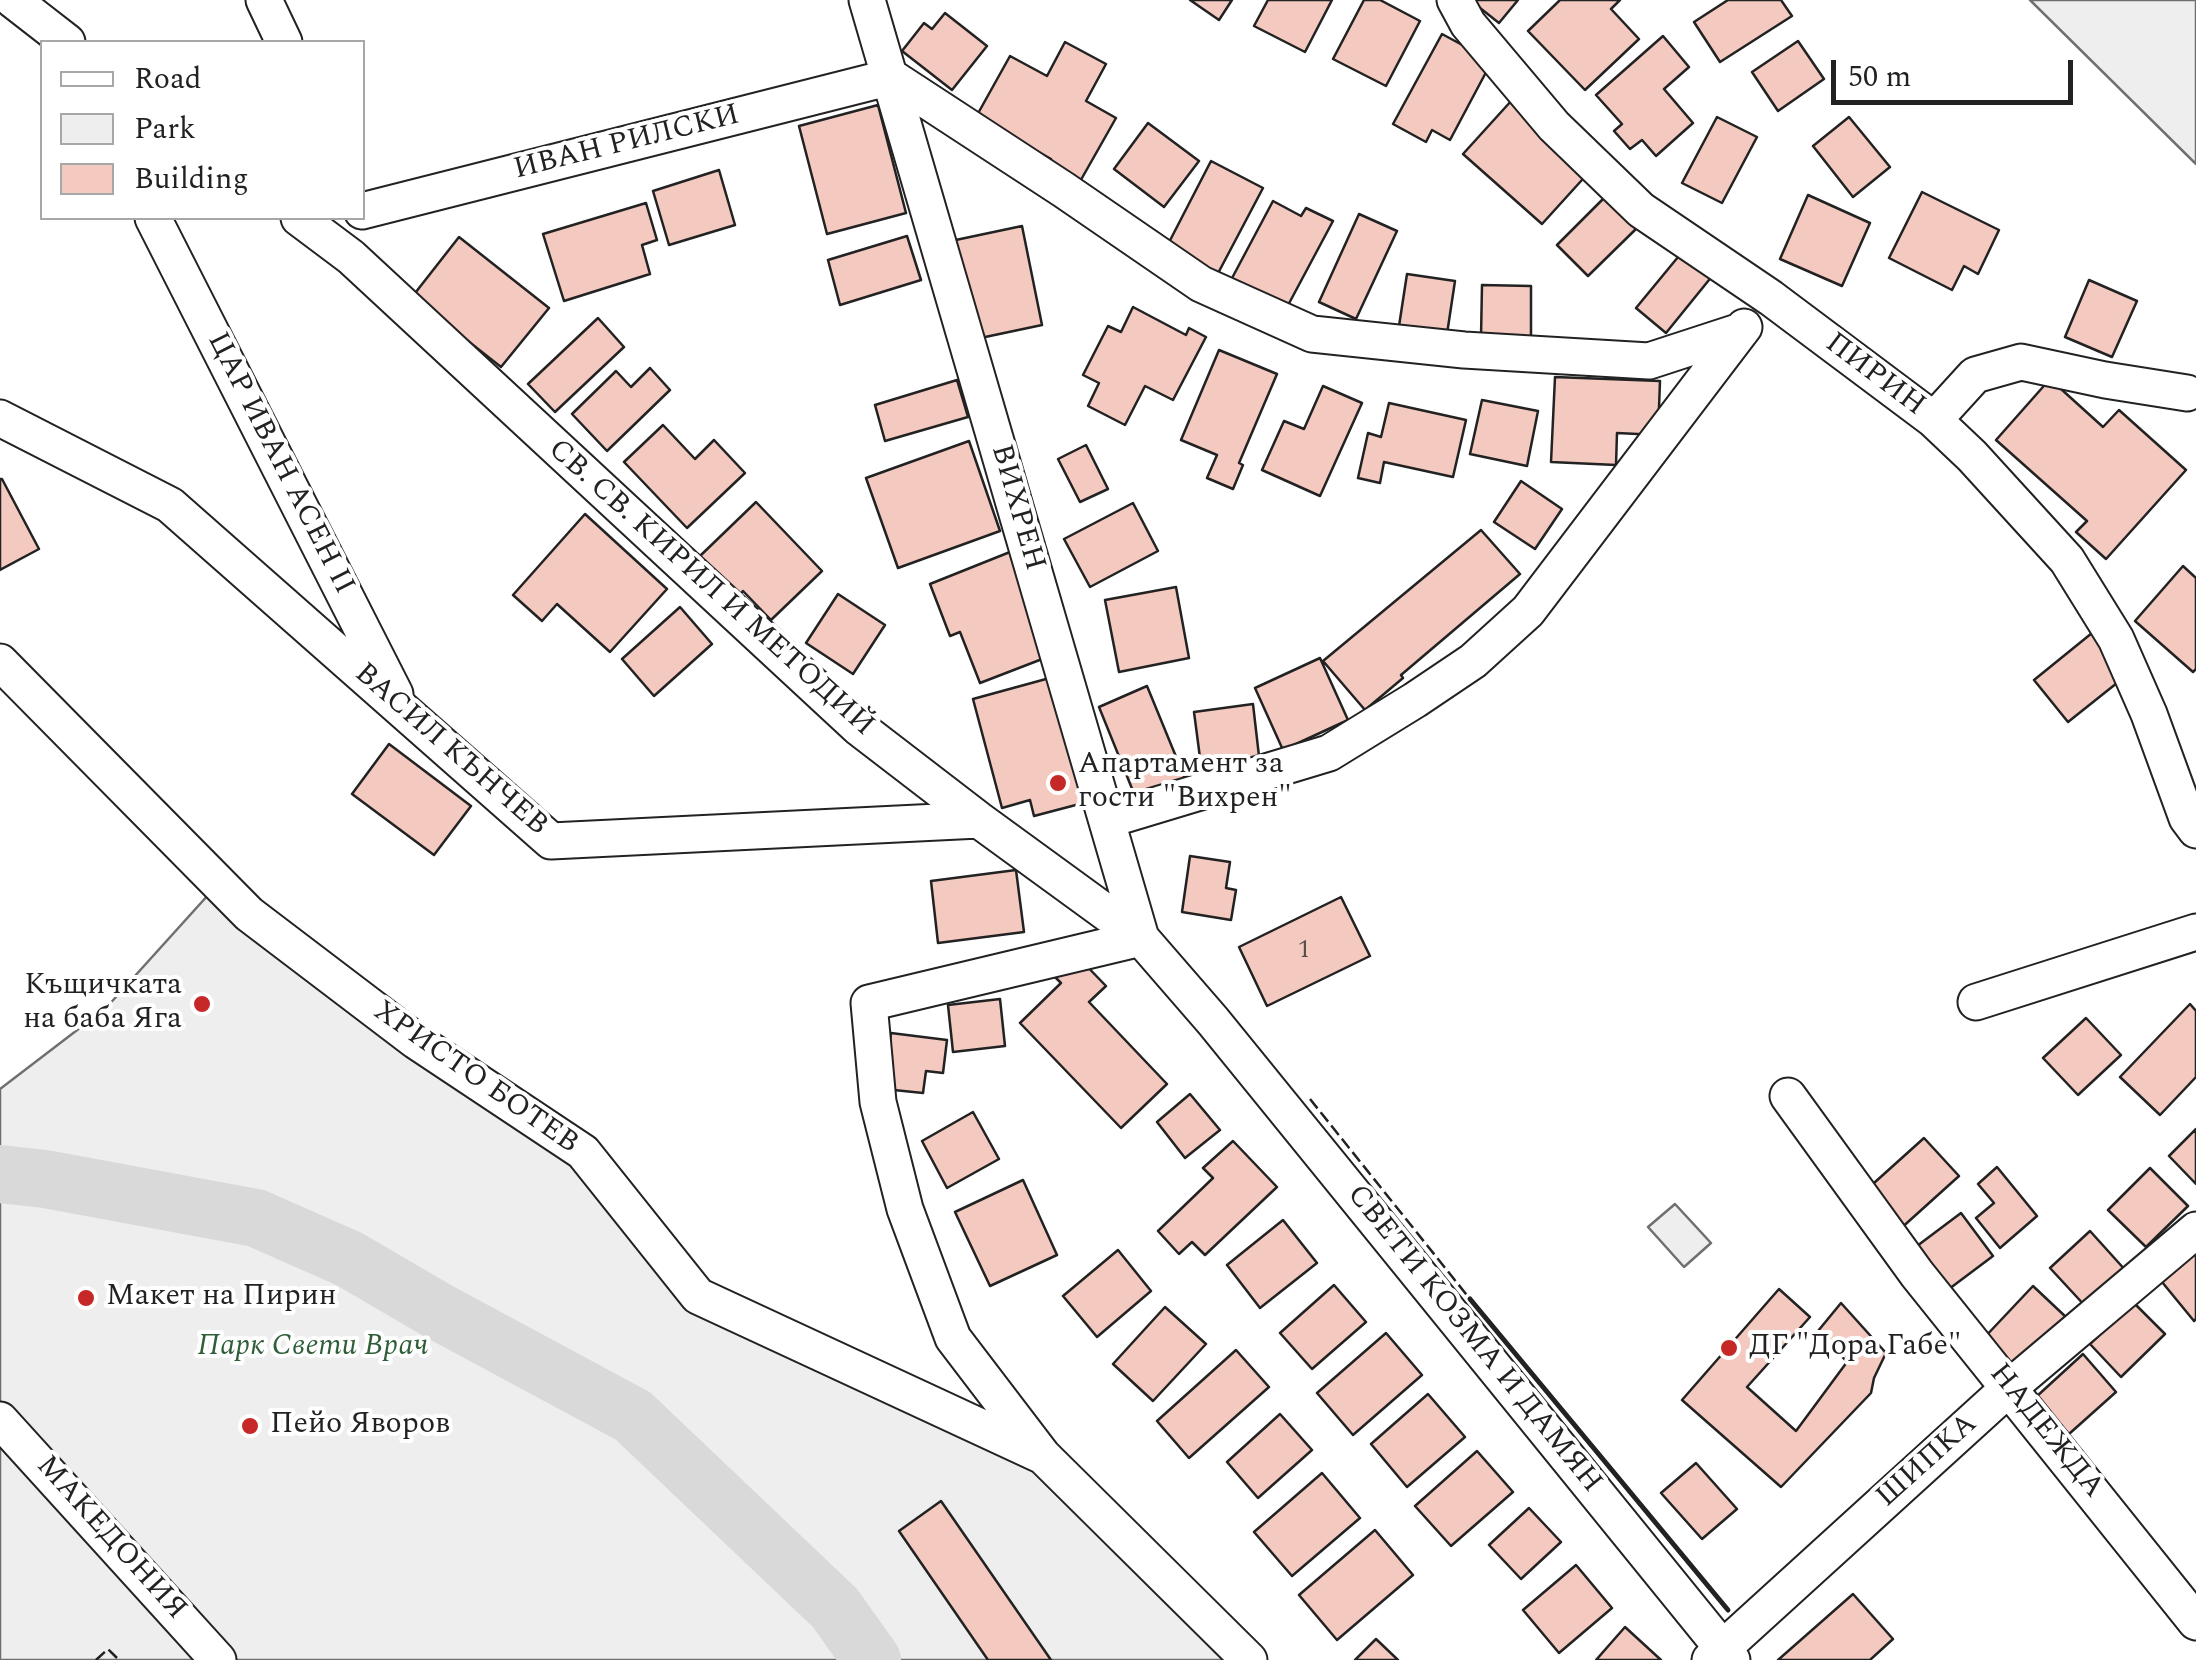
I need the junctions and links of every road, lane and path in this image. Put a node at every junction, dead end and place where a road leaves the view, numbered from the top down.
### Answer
1 (12, 0) edge
2 (264, 0) edge
3 (868, 0) edge
4 (1428, 0) edge
5 (1461, 12) edge
6 (62, 40) edge
7 (283, 40) edge
8 (891, 77) junction
9 (365, 213) edge
10 (155, 220) edge
11 (302, 220) edge
12 (360, 220) edge
13 (351, 257) junction
14 (1771, 298) junction
15 (1740, 331) junction
16 (2187, 392) dead end
17 (0, 418) edge
18 (1934, 420) junction
19 (0, 662) edge
20 (404, 710) junction
21 (979, 820) junction
22 (1107, 820) junction
23 (2196, 830) edge
24 (2196, 932) edge
25 (1141, 938) junction
26 (1976, 1002) dead end
27 (1788, 1096) dead end
28 (2196, 1230) edge
29 (2010, 1387) junction
30 (0, 1420) edge
31 (1043, 1456) junction
32 (2196, 1622) edge
33 (1722, 1656) edge
34 (218, 1660) edge
35 (1249, 1660) edge

1 - 6 street
2 - 7 street
3 - 8 street, ВИХРЕН
4 - 5 street, ПИРИН
5 - 14 street, ПИРИН
8 - 9 street, ИВАН РИЛСКИ
8 - 15 street
8 - 22 street, ВИХРЕН
10 - 20 street, ЦАР ИВАН АСЕН II
11 - 13 street, СВ. СВ. КИРИЛ И МЕТОДИЙ
12 - 13 street
13 - 21 street, СВ. СВ. КИРИЛ И МЕТОДИЙ
14 - 15 street
14 - 18 street, ПИРИН
15 - 22 street
16 - 18 street
17 - 20 street, ВАСИЛ КЪНЧЕВ
18 - 23 street, ПИРИН
19 - 31 street, ХРИСТО БОТЕВ
20 - 21 street, ВАСИЛ КЪНЧЕВ
21 - 25 street, СВ. СВ. КИРИЛ И МЕТОДИЙ
22 - 25 street, ВИХРЕН
24 - 26 street
25 - 31 street
25 - 33 street, СВЕТИ КОЗМА И ДАМЯН
27 - 29 street, НАДЕЖДА
28 - 29 street, ШИПКА
29 - 32 street, НАДЕЖДА
29 - 33 street, ШИПКА
30 - 34 street, МАКЕДОНИЯ
31 - 35 street

